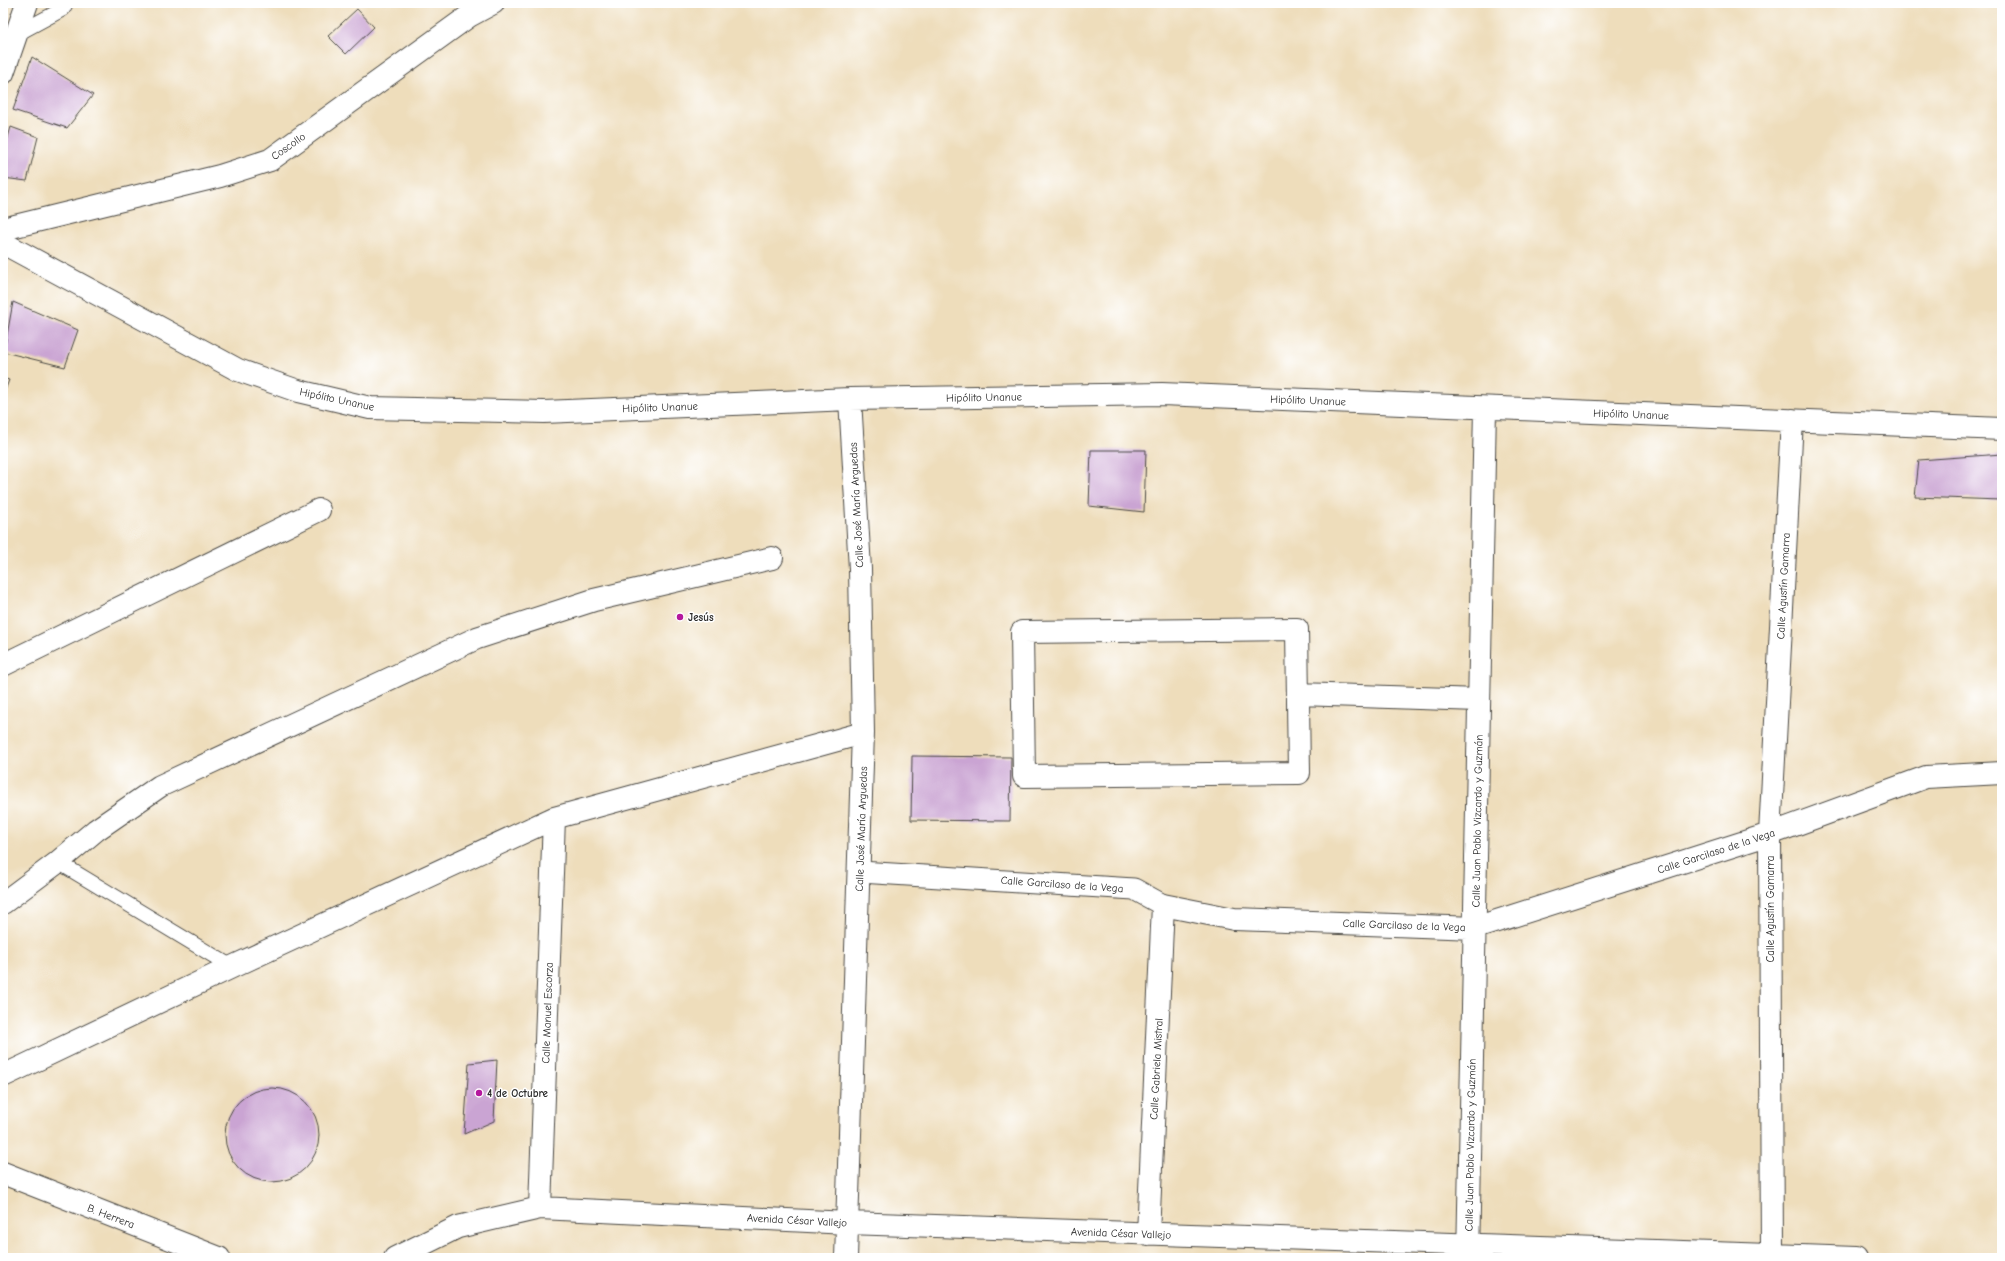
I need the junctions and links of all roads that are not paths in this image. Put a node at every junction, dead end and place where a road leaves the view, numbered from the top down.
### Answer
1 (27, 3) edge
2 (66, 3) edge
3 (493, 3) edge
4 (15, 35) junction
5 (3, 73) edge
6 (3, 229) edge
7 (3, 242) edge
8 (850, 399) junction
9 (1485, 408) junction
10 (1792, 420) junction
11 (2002, 429) edge
12 (319, 510) dead end
13 (772, 558) dead end
14 (3, 665) edge
15 (1299, 694) junction
16 (1479, 700) junction
17 (863, 733) junction
18 (2002, 773) edge
19 (554, 818) junction
20 (1770, 834) junction
21 (58, 862) junction
22 (860, 872) junction
23 (3, 903) edge
24 (1163, 905) junction
25 (1474, 928) junction
26 (232, 967) junction
27 (3, 1076) edge
28 (3, 1174) edge
29 (540, 1208) junction
30 (848, 1223) junction
31 (1148, 1234) junction
32 (1468, 1251) edge
33 (1772, 1255) junction
34 (219, 1258) edge
35 (395, 1258) edge
36 (846, 1258) edge
37 (1856, 1258) edge

1 - 4 street
2 - 4 lane
3 - 6 street, Coscollo
4 - 5 street
7 - 8 street, Hipólito Unanue
8 - 9 street, Hipólito Unanue
8 - 17 street, Calle José María Arguedas
9 - 10 street, Hipólito Unanue
9 - 16 street, Calle Juan Pablo Vizcardo y Guzmán
10 - 11 street, Hipólito Unanue
10 - 20 street, Calle Agustín Gamarra
12 - 14 street
13 - 21 street
15 - 15 street
15 - 16 street
16 - 25 street, Calle Juan Pablo Vizcardo y Guzmán
17 - 19 street
17 - 22 street, Calle José María Arguedas
18 - 20 street, Calle Garcilaso de la Vega
19 - 26 street
19 - 29 street, Calle Manuel Escorza
20 - 25 street, Calle Garcilaso de la Vega
20 - 33 street, Calle Agustín Gamarra
21 - 23 street
21 - 26 lane
22 - 24 street, Calle Garcilaso de la Vega
22 - 30 street, Calle José María Arguedas
24 - 25 street, Calle Garcilaso de la Vega
24 - 31 street, Calle Gabriela Mistral
25 - 32 street, Calle Juan Pablo Vizcardo y Guzmán
26 - 27 street
28 - 34 street, B. Herrera
29 - 30 street, Avenida César Vallejo
29 - 35 street, Avenida César Vallejo
30 - 31 street, Avenida César Vallejo
30 - 36 street, Calle José María Arguedas
31 - 32 street, Avenida César Vallejo
32 - 33 street, Avenida César Vallejo
33 - 37 street, Avenida César Vallejo

